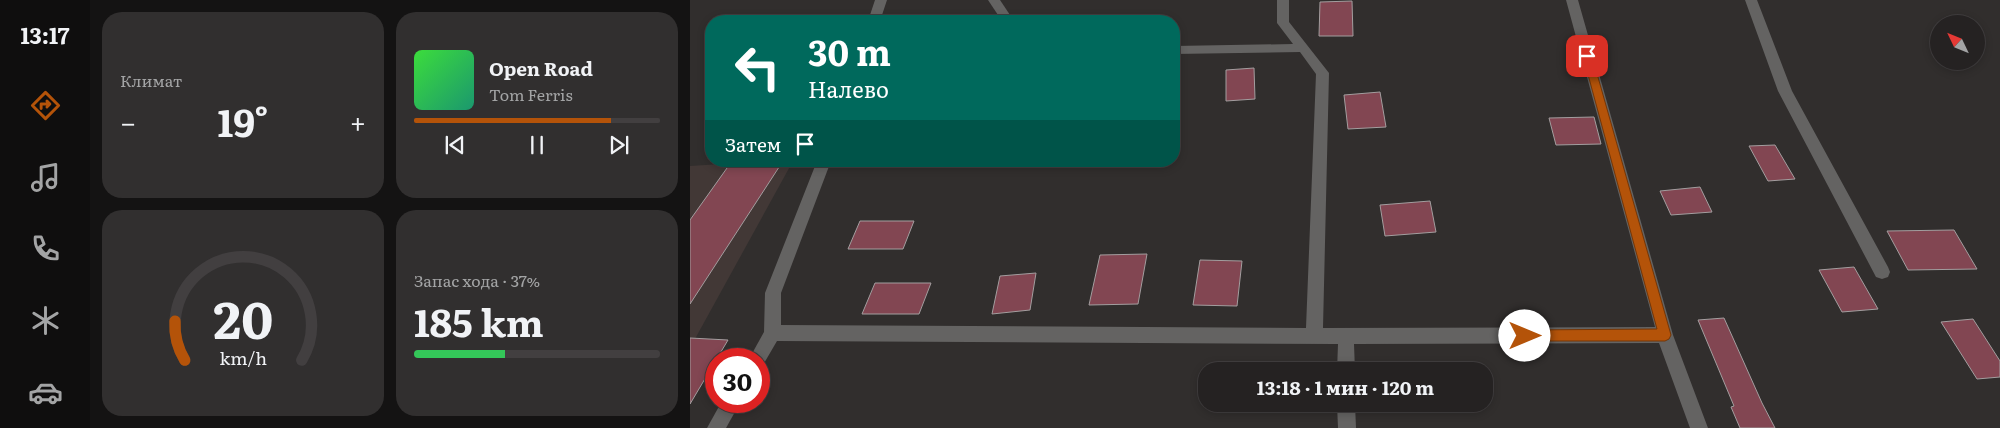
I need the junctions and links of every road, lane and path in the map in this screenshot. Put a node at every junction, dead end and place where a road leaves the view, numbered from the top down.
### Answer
1 (881, 0) edge
2 (994, 0) edge
3 (1283, 0) edge
4 (1572, 0) edge
5 (1751, 0) edge
6 (876, 15) edge
7 (1004, 15) edge
8 (1303, 48) junction
9 (1180, 50) edge
10 (822, 167) edge
11 (1882, 272) dead end
12 (772, 333) junction
13 (1665, 335) junction
14 (1314, 336) junction
15 (1346, 336) junction
16 (763, 348) edge
17 (1346, 362) edge
18 (1346, 412) edge
19 (725, 413) edge
20 (716, 428) edge
21 (1346, 428) edge
22 (1699, 428) edge

1 - 6 street
2 - 7 street
3 - 8 street
4 - 13 street
5 - 11 street
8 - 9 street
8 - 14 street
10 - 12 street
12 - 14 street
12 - 16 street
13 - 15 street
13 - 22 street
14 - 15 street
15 - 17 street
18 - 21 street
19 - 20 street

